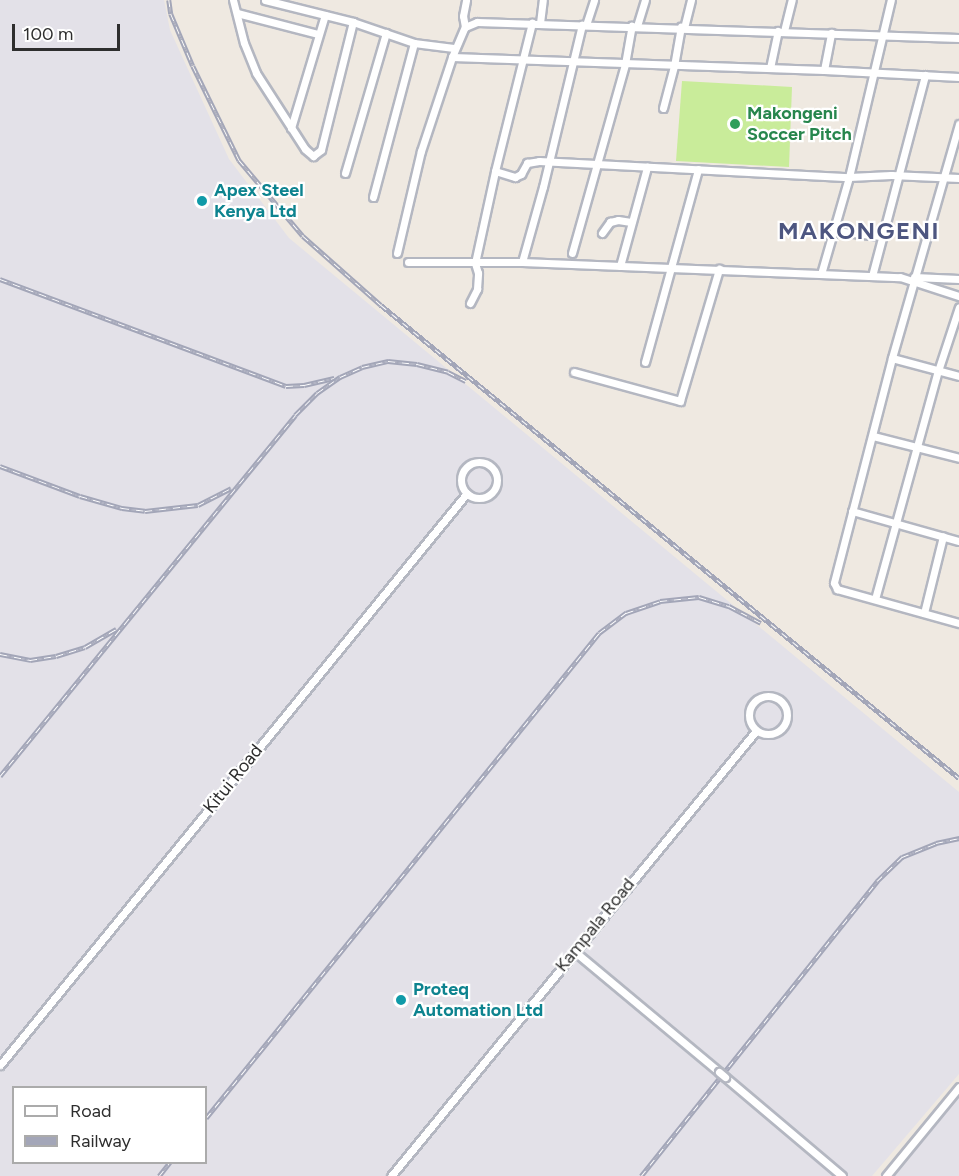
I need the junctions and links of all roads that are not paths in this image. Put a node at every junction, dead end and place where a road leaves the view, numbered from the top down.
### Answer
1 (233, 0) edge
2 (266, 0) edge
3 (466, 0) edge
4 (543, 0) edge
5 (594, 0) edge
6 (645, 0) edge
7 (692, 0) edge
8 (792, 0) edge
9 (891, 0) edge
10 (237, 13) junction
11 (325, 15) junction
12 (353, 22) junction
13 (536, 23) junction
14 (584, 25) junction
15 (634, 26) junction
16 (465, 27) junction
17 (682, 27) junction
18 (781, 31) junction
19 (386, 33) junction
20 (831, 33) junction
21 (318, 34) junction
22 (882, 35) junction
23 (959, 37) edge
24 (414, 43) junction
25 (454, 48) junction
26 (452, 57) junction
27 (524, 59) junction
28 (574, 61) junction
29 (625, 64) junction
30 (674, 66) junction
31 (770, 68) junction
32 (824, 69) junction
33 (874, 73) junction
34 (925, 75) junction
35 (959, 77) edge
36 (663, 108) dead end
37 (959, 124) edge
38 (291, 128) junction
39 (548, 163) junction
40 (596, 164) junction
41 (647, 167) junction
42 (698, 169) junction
43 (495, 171) junction
44 (345, 173) dead end
45 (897, 175) junction
46 (849, 177) junction
47 (944, 178) junction
48 (959, 178) edge
49 (373, 197) dead end
50 (631, 222) junction
51 (834, 231) junction
52 (602, 233) dead end
53 (881, 236) junction
54 (397, 253) dead end
55 (572, 253) dead end
56 (408, 262) dead end
57 (522, 262) junction
58 (476, 263) junction
59 (620, 266) junction
60 (671, 267) junction
61 (719, 269) junction
62 (821, 274) junction
63 (872, 276) junction
64 (959, 279) edge
65 (915, 280) junction
66 (959, 296) edge
67 (470, 303) dead end
68 (959, 307) edge
69 (892, 358) junction
70 (645, 362) dead end
71 (938, 370) junction
72 (574, 372) dead end
73 (959, 376) edge
74 (873, 436) junction
75 (917, 447) junction
76 (959, 458) edge
77 (467, 493) junction
78 (852, 511) junction
79 (895, 523) junction
80 (943, 536) junction
81 (959, 541) edge
82 (875, 599) junction
83 (924, 613) junction
84 (959, 623) edge
85 (755, 732) junction
86 (574, 951) junction
87 (0, 1065) edge
88 (959, 1089) edge
89 (391, 1176) edge
90 (843, 1176) edge
91 (886, 1176) edge
92 (890, 1176) edge

1 - 10 street
2 - 11 street
3 - 16 street
4 - 13 street
5 - 14 street
6 - 15 street
7 - 17 street
8 - 18 street
9 - 22 street
10 - 21 street
10 - 38 street
11 - 12 street
11 - 21 street
12 - 19 street
12 - 38 street
13 - 14 street
13 - 16 street
13 - 27 street
14 - 15 street
14 - 28 street
15 - 17 street
15 - 29 street
16 - 25 street
17 - 18 street
17 - 30 street
18 - 20 street
18 - 31 street
19 - 24 street
19 - 44 street
20 - 22 street
20 - 32 street
21 - 38 street
22 - 23 street
22 - 33 street
24 - 25 street
24 - 49 street
25 - 26 street
26 - 27 street
26 - 54 street
27 - 28 street
27 - 43 street
28 - 29 street
28 - 39 street
29 - 30 street
29 - 40 street
30 - 31 street
30 - 36 street
31 - 32 street
32 - 33 street
33 - 34 street
33 - 46 street
34 - 35 street
34 - 45 street
37 - 47 street
39 - 40 street
39 - 43 street
39 - 57 street
40 - 41 street
40 - 55 street
41 - 42 street
41 - 50 street
42 - 46 street
42 - 60 street
43 - 58 street
45 - 46 street
45 - 47 street
45 - 53 street
46 - 51 street
47 - 48 street
47 - 65 street
50 - 52 street
50 - 59 street
51 - 53 street
51 - 62 street
53 - 63 street
56 - 58 street
57 - 58 street
57 - 59 street
58 - 67 street
59 - 60 street
60 - 61 street
60 - 70 street
61 - 62 street
61 - 72 street
62 - 63 street
63 - 65 street
64 - 65 street
65 - 66 street
65 - 69 street
68 - 71 street
69 - 71 street
69 - 74 street
71 - 73 street
71 - 75 street
74 - 75 street
74 - 78 street
75 - 76 street
75 - 79 street
77 - 77 street
77 - 87 street, Kitui Road
78 - 79 street
78 - 82 street
79 - 80 street
79 - 82 street
80 - 81 street
80 - 83 street
82 - 83 street
83 - 84 street
85 - 85 street
85 - 86 street, Kampala Road
86 - 89 street, Kampala Road
86 - 90 street
88 - 91 street
88 - 92 street

